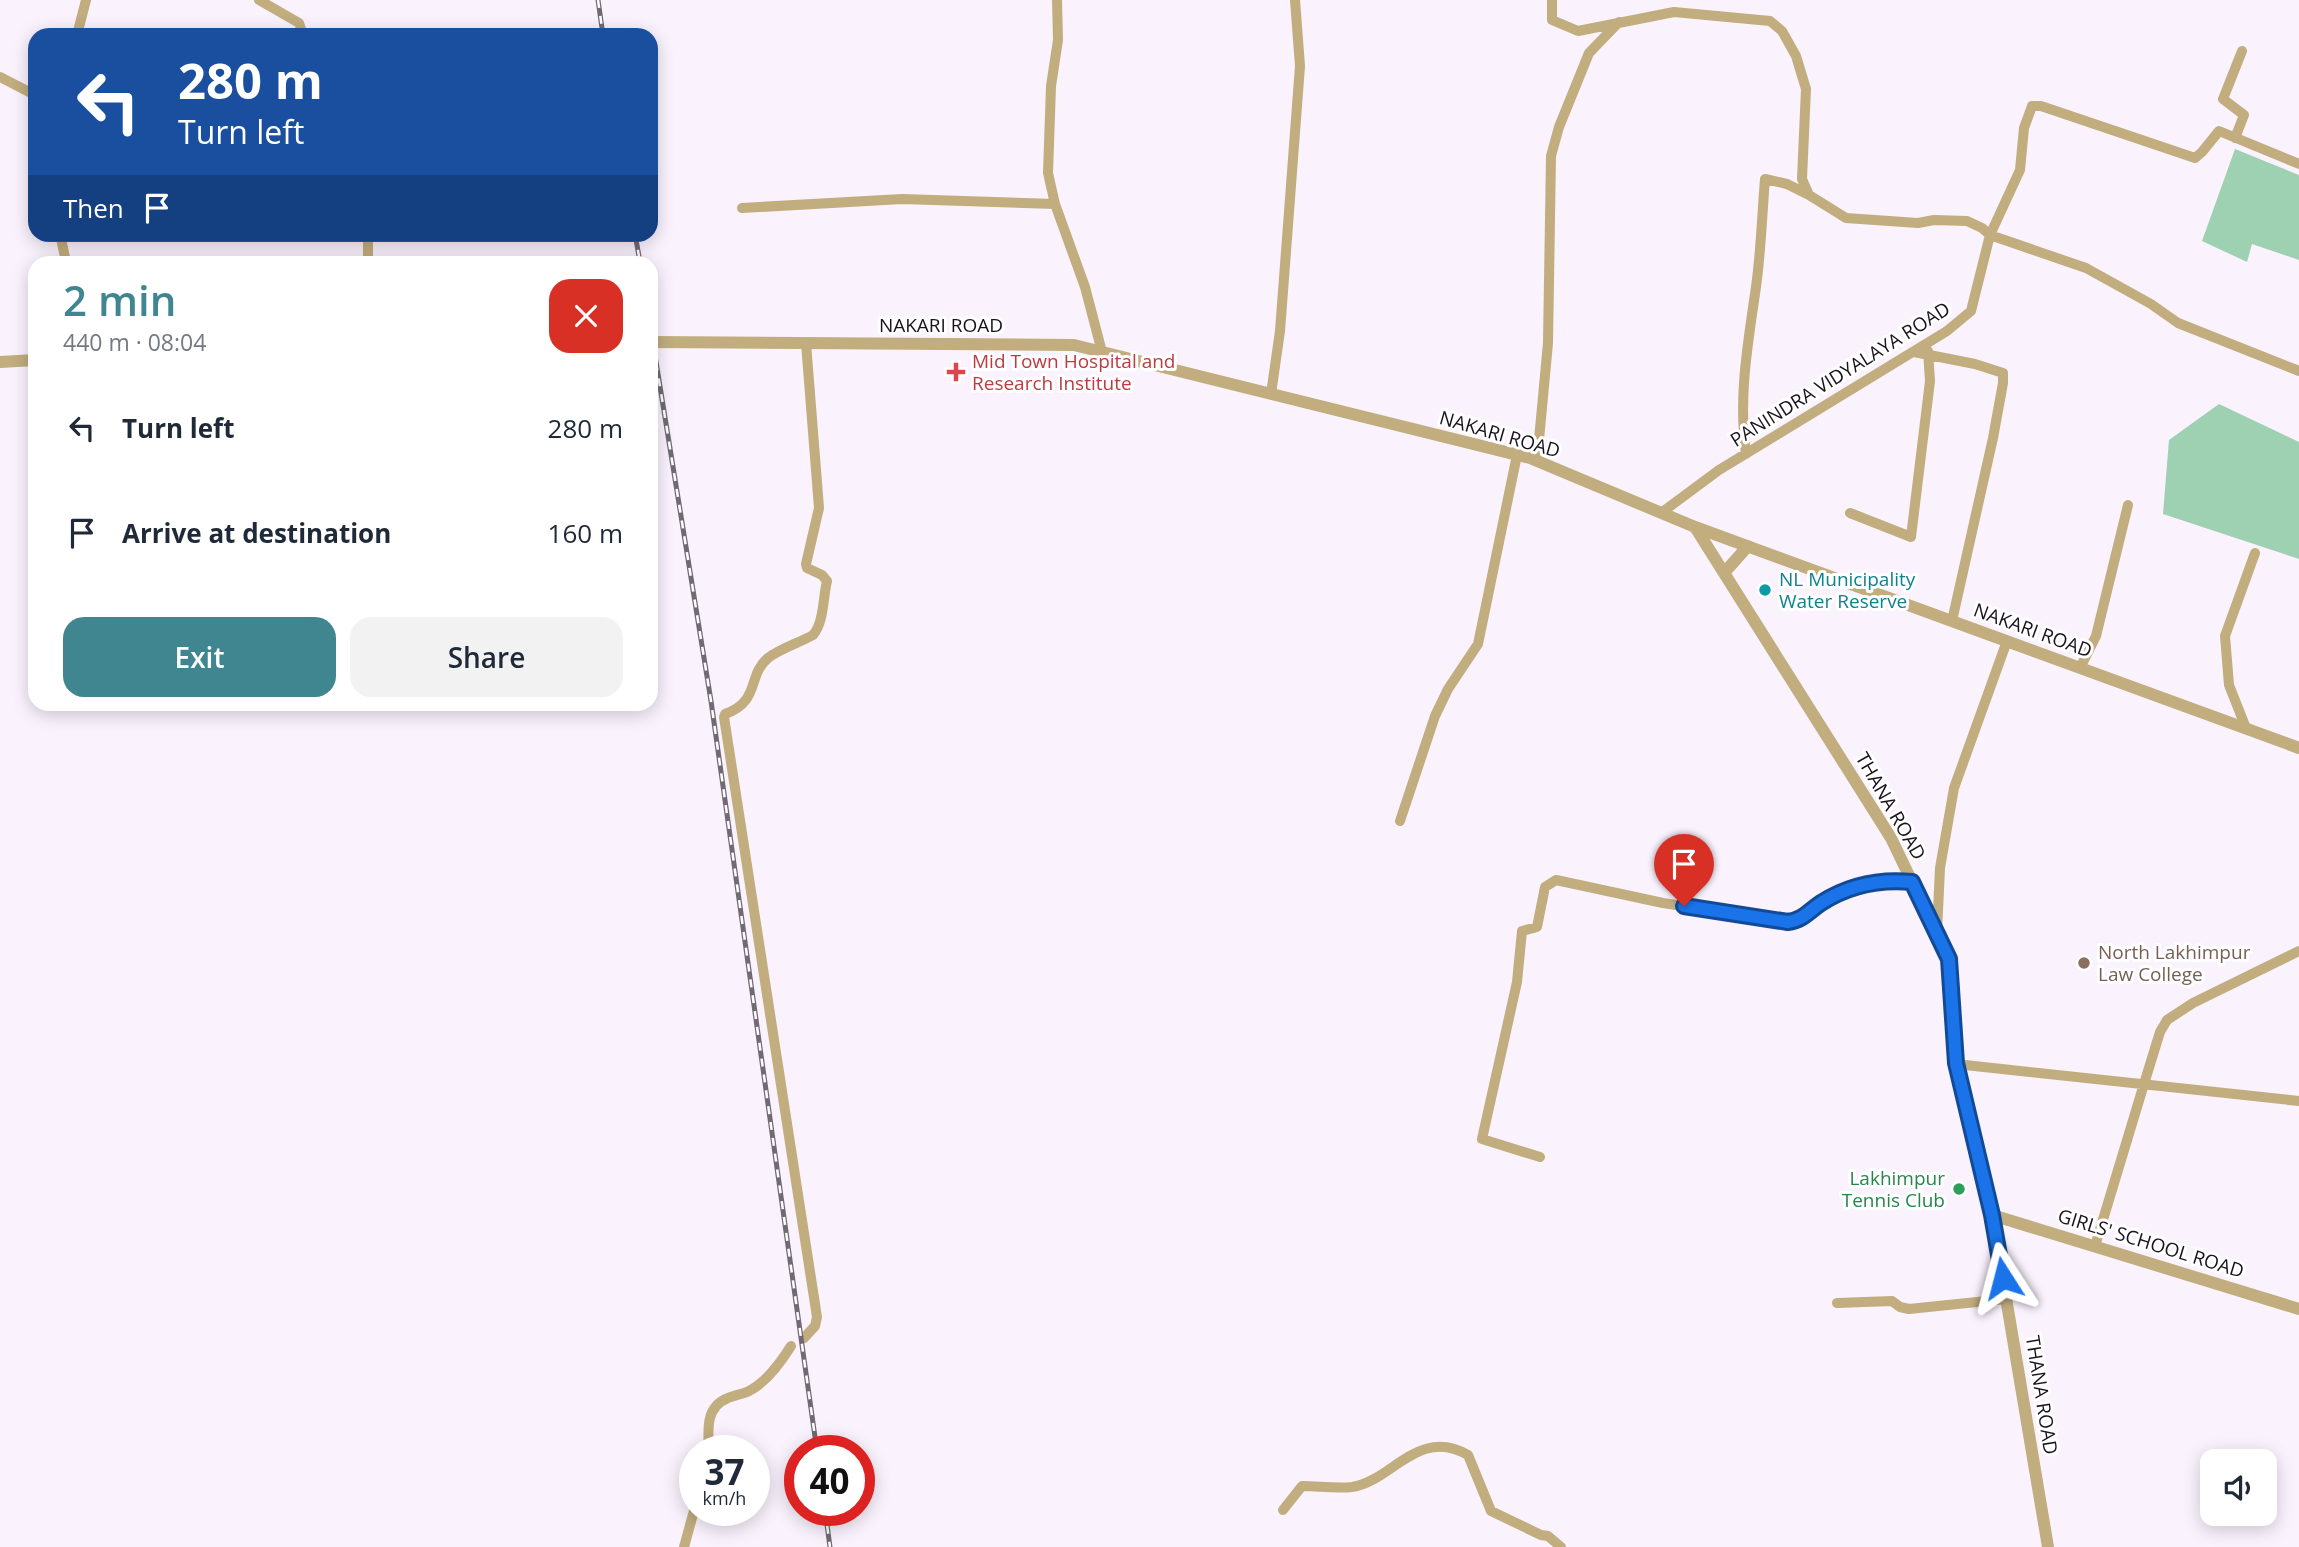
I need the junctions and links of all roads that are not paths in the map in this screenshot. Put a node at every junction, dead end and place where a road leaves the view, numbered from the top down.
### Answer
1 (86, 0) edge
2 (259, 0) edge
3 (1057, 0) edge
4 (1295, 0) edge
5 (1552, 0) edge
6 (1619, 22) junction
7 (79, 28) edge
8 (301, 28) edge
9 (2242, 51) dead end
10 (0, 77) edge
11 (28, 91) edge
12 (2235, 138) junction
13 (2299, 164) edge
14 (1810, 195) junction
15 (1055, 204) junction
16 (742, 208) dead end
17 (1990, 235) junction
18 (658, 342) edge
19 (806, 343) junction
20 (1927, 349) junction
21 (1102, 352) junction
22 (28, 360) edge
23 (0, 362) edge
24 (2299, 371) edge
25 (1271, 394) junction
26 (1746, 454) junction
27 (1517, 455) junction
28 (1537, 461) junction
29 (2128, 505) dead end
30 (1661, 513) junction
31 (1850, 513) dead end
32 (1695, 527) junction
33 (1748, 546) junction
34 (2255, 553) dead end
35 (1724, 573) junction
36 (1952, 621) junction
37 (2007, 641) junction
38 (2080, 668) junction
39 (2246, 728) junction
40 (2299, 748) edge
41 (1400, 821) dead end
42 (1912, 882) junction
43 (1937, 933) junction
44 (2299, 951) edge
45 (1956, 1063) junction
46 (2144, 1084) junction
47 (2299, 1101) edge
48 (1540, 1157) dead end
49 (1992, 1215) junction
50 (2095, 1246) junction
51 (2006, 1299) junction
52 (1838, 1303) dead end
53 (2299, 1309) edge
54 (804, 1338) dead end
55 (792, 1346) dead end
56 (709, 1435) edge
57 (1283, 1510) dead end
58 (690, 1526) edge
59 (684, 1547) edge
60 (1561, 1547) edge
61 (2048, 1547) edge

1 - 7 street
2 - 8 street
3 - 15 street
4 - 25 street
5 - 6 street
6 - 14 street
6 - 28 street
9 - 12 street
10 - 11 street
12 - 13 street
12 - 17 street, PANINDRA VIDYALAYA ROAD
14 - 17 street
14 - 26 street
15 - 16 street
15 - 21 street
17 - 20 street, PANINDRA VIDYALAYA ROAD
17 - 24 street
18 - 19 street, NAKARI ROAD
19 - 21 street, NAKARI ROAD
19 - 54 street
20 - 26 street, PANINDRA VIDYALAYA ROAD
20 - 31 street
20 - 36 street
21 - 25 street, NAKARI ROAD
22 - 23 street
25 - 27 street, NAKARI ROAD
26 - 30 street, PANINDRA VIDYALAYA ROAD
27 - 28 street, NAKARI ROAD
27 - 41 street
28 - 30 street, NAKARI ROAD
29 - 38 street
30 - 32 street, NAKARI ROAD
32 - 33 street, NAKARI ROAD
32 - 35 street, THANA ROAD
33 - 35 street
33 - 36 street, NAKARI ROAD
34 - 39 street
35 - 42 street, THANA ROAD
36 - 37 street, NAKARI ROAD
37 - 38 street, NAKARI ROAD
37 - 43 street
38 - 39 street, NAKARI ROAD
39 - 40 street, NAKARI ROAD
42 - 43 street, THANA ROAD
42 - 48 street
43 - 45 street, THANA ROAD
44 - 46 street
45 - 46 street
45 - 49 street, THANA ROAD
46 - 47 street
46 - 50 street
49 - 50 street, GIRLS' SCHOOL ROAD
49 - 51 street, THANA ROAD
50 - 53 street, GIRLS' SCHOOL ROAD
51 - 52 street
51 - 61 street, THANA ROAD
55 - 56 street
57 - 60 street
58 - 59 street

